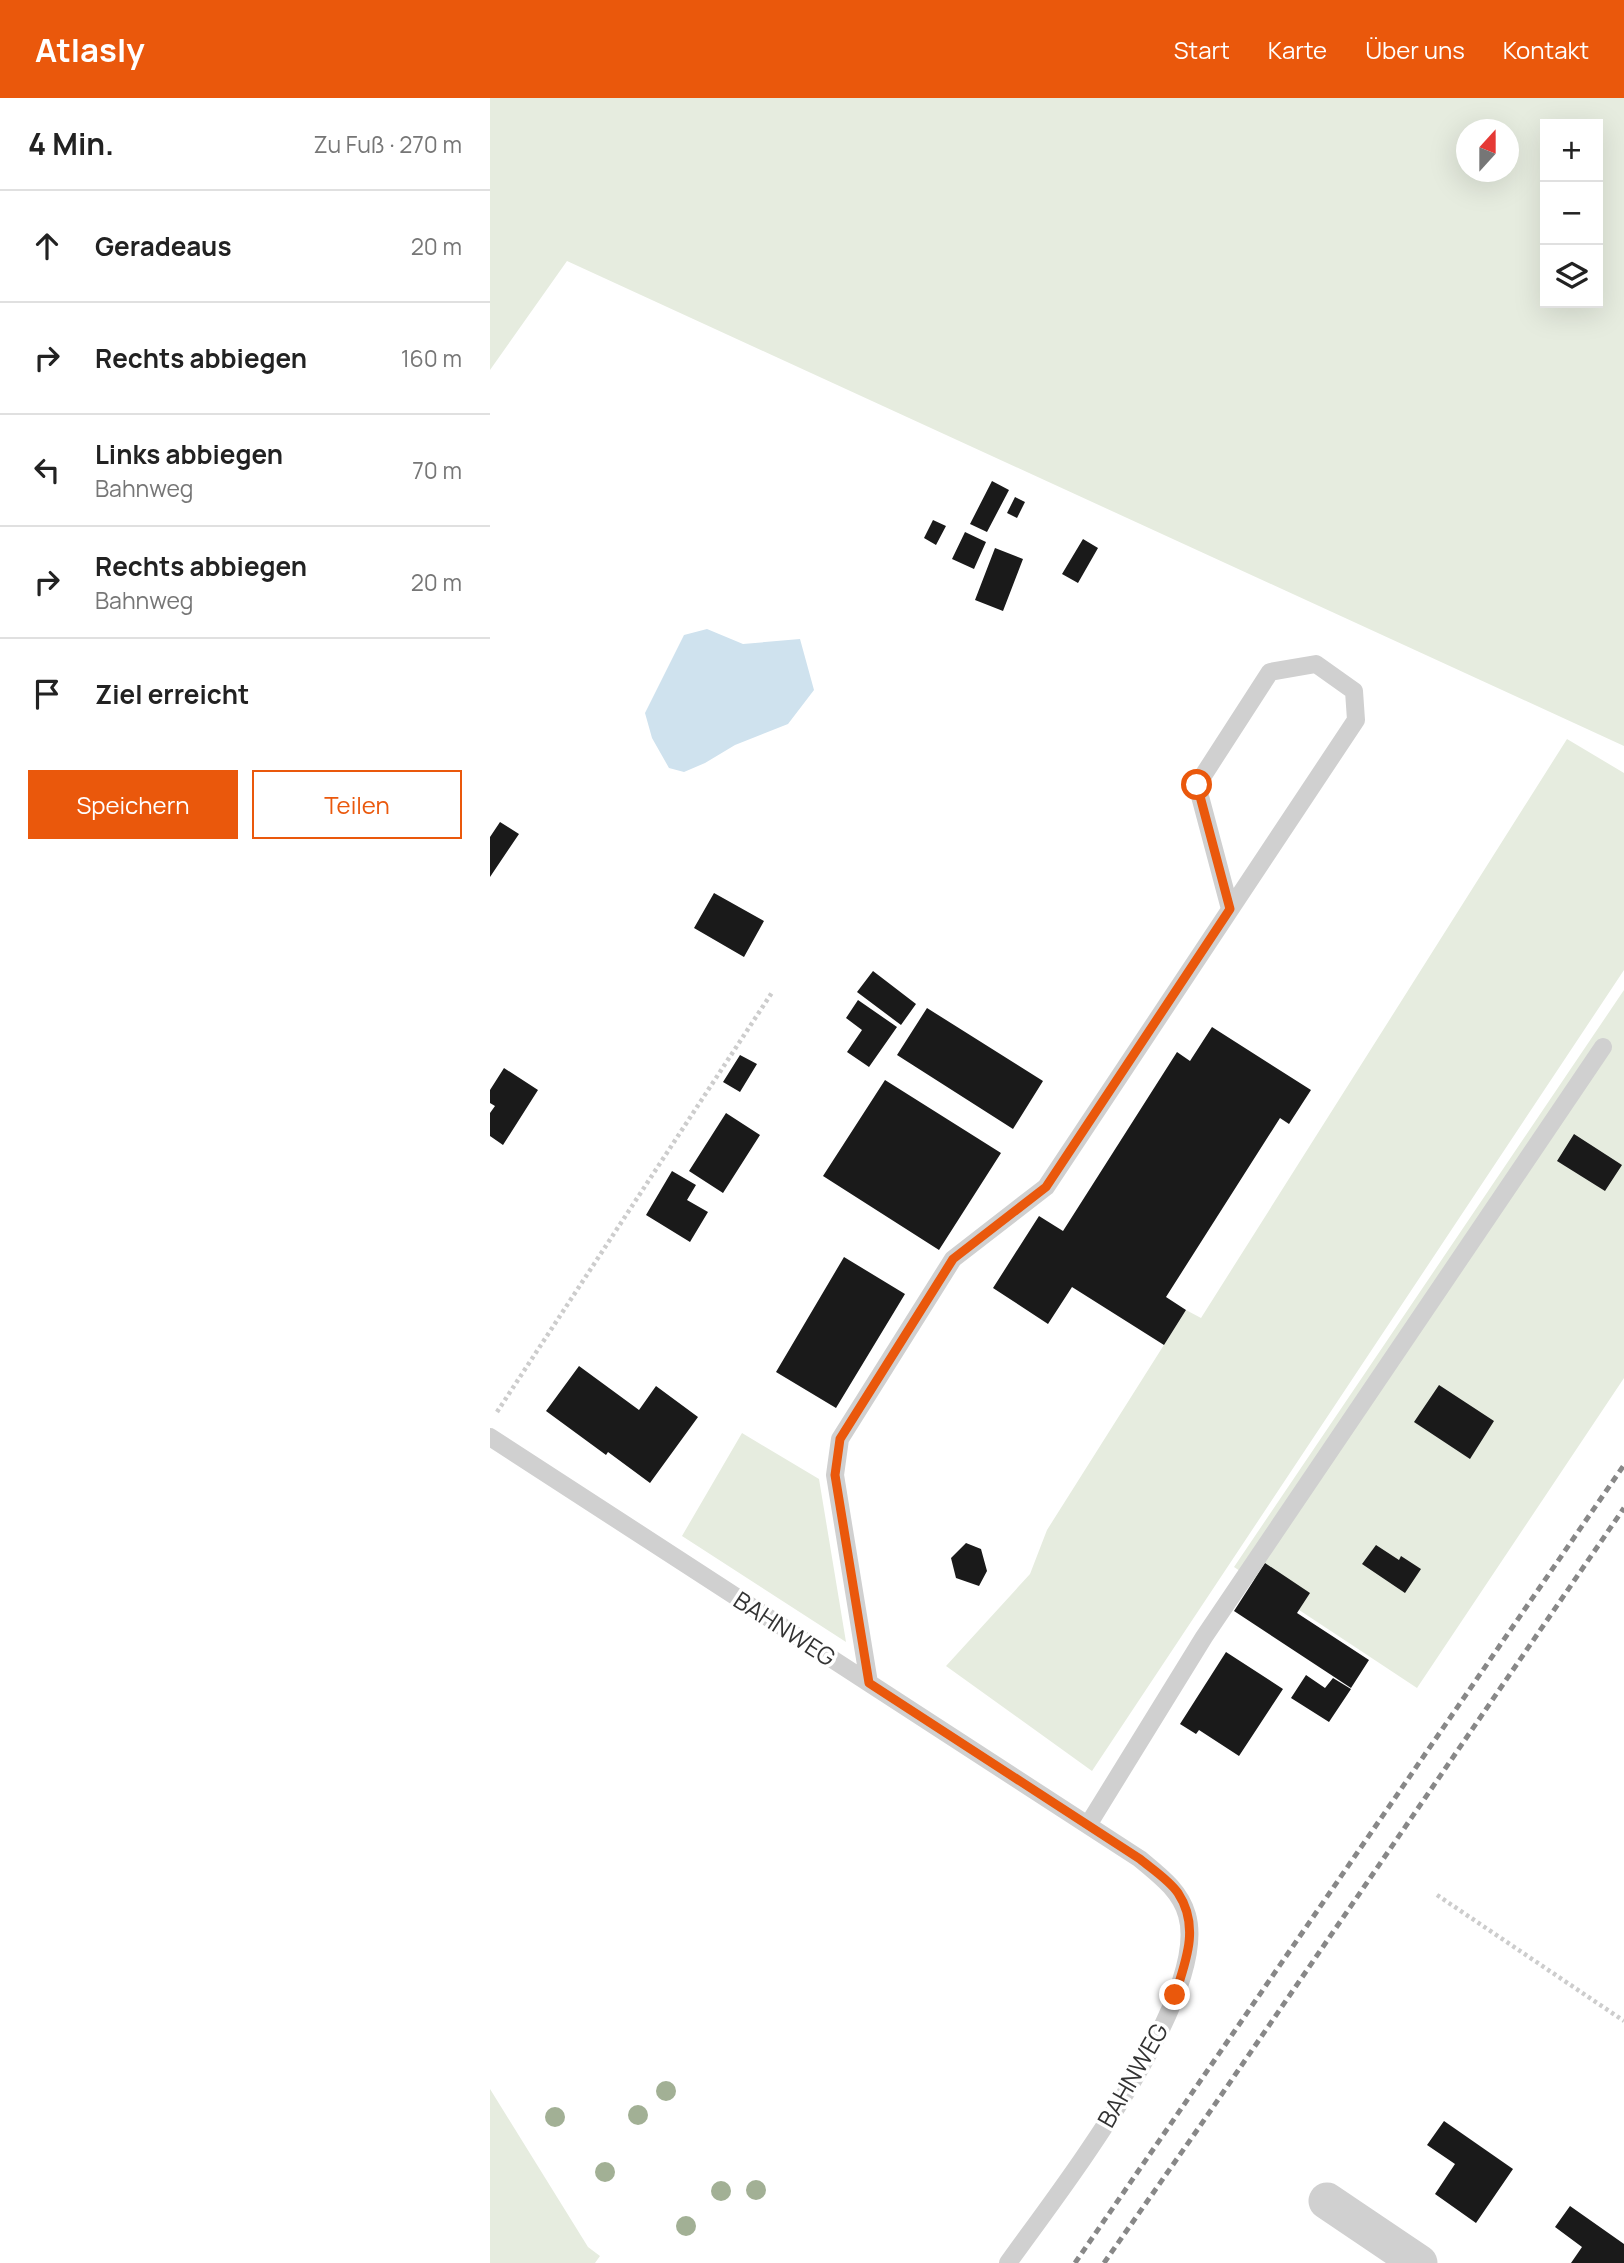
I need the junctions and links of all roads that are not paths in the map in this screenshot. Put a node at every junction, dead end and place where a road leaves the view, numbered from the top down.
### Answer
1 (1230, 909) junction
2 (1602, 1047) dead end
3 (490, 1437) edge
4 (869, 1683) junction
5 (1088, 1825) junction
6 (1327, 2201) dead end
7 (1008, 2263) edge
8 (1419, 2263) edge

1 - 1 lane
1 - 4 lane
2 - 5 lane
3 - 4 lane, BAHNWEG
4 - 5 lane, BAHNWEG
5 - 7 lane, BAHNWEG
6 - 8 street

